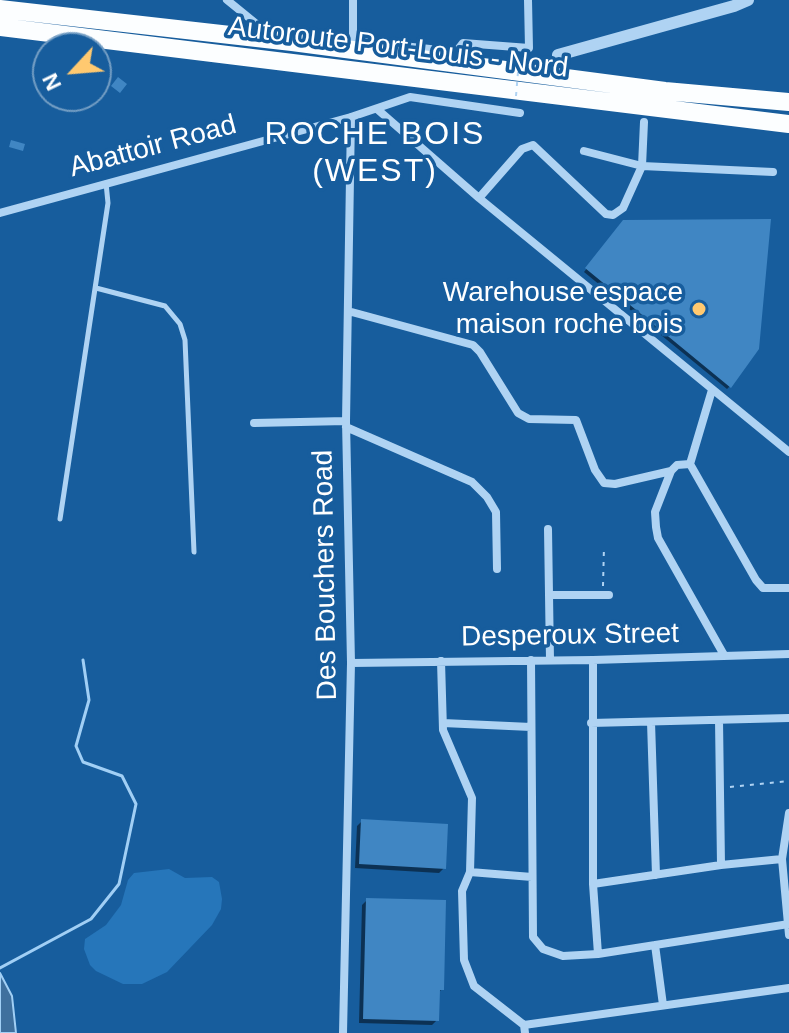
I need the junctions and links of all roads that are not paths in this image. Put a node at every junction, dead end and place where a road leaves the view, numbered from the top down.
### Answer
1 (227, 0) edge
2 (353, 0) edge
3 (528, 0) edge
4 (748, 0) edge
5 (734, 3) edge
6 (239, 5) edge
7 (0, 9) edge
8 (0, 27) edge
9 (353, 39) junction
10 (558, 55) dead end
11 (789, 100) edge
12 (377, 109) junction
13 (520, 113) dead end
14 (351, 117) junction
15 (644, 122) dead end
16 (789, 126) edge
17 (584, 151) dead end
18 (642, 166) junction
19 (773, 172) dead end
20 (106, 182) junction
21 (479, 198) junction
22 (0, 213) edge
23 (96, 288) junction
24 (348, 311) junction
25 (712, 390) junction
26 (254, 423) dead end
27 (346, 424) junction
28 (789, 452) edge
29 (690, 464) junction
30 (671, 471) junction
31 (60, 519) dead end
32 (548, 529) dead end
33 (194, 552) dead end
34 (497, 569) dead end
35 (789, 588) edge
36 (549, 595) junction
37 (606, 595) road end
38 (789, 654) edge
39 (724, 655) junction
40 (531, 660) junction
41 (550, 660) junction
42 (593, 660) junction
43 (441, 661) junction
44 (351, 663) junction
45 (789, 718) edge
46 (719, 720) junction
47 (651, 722) junction
48 (443, 723) junction
49 (591, 723) junction
50 (531, 727) junction
51 (789, 813) edge
52 (782, 859) junction
53 (721, 865) junction
54 (470, 872) junction
55 (656, 875) junction
56 (532, 877) junction
57 (593, 884) junction
58 (788, 924) edge
59 (789, 935) edge
60 (655, 945) junction
61 (598, 954) junction
62 (789, 988) edge
63 (663, 1005) junction
64 (524, 1029) edge
65 (343, 1033) edge

1 - 6 street
2 - 9 street
3 - 9 street
4 - 5 street
5 - 10 street
6 - 9 street
7 - 11 highway
8 - 16 highway, Autoroute Port-Louis - Nord
12 - 13 street, Abattoir Road
12 - 14 street, Abattoir Road
12 - 21 street
14 - 20 street, Abattoir Road
14 - 24 street, Des Bouchers Road
15 - 18 street
17 - 18 street
18 - 19 street
18 - 21 street
20 - 22 street, Abattoir Road
20 - 23 lane
21 - 25 street
23 - 31 lane
23 - 33 lane
24 - 27 street, Des Bouchers Road
24 - 30 street
25 - 28 street
25 - 29 street
26 - 27 street
27 - 34 street
27 - 44 street, Des Bouchers Road
29 - 30 street
29 - 35 street
30 - 39 street
32 - 36 street
36 - 37 street
36 - 41 street
38 - 39 street, Desperoux Street
39 - 42 street, Desperoux Street
40 - 41 street, Desperoux Street
40 - 43 street, Desperoux Street
40 - 50 street
41 - 42 street, Desperoux Street
42 - 49 street
43 - 44 street, Desperoux Street
43 - 48 street
44 - 65 street, Des Bouchers Road
45 - 46 street
46 - 47 street
46 - 53 street
47 - 49 street
47 - 55 street
48 - 50 street
48 - 54 street
49 - 57 street
50 - 56 street
51 - 52 street
52 - 53 street
52 - 58 street
53 - 55 street
54 - 56 street
54 - 64 street
55 - 57 street
56 - 61 street
57 - 61 street
58 - 59 street
58 - 60 street
60 - 61 street
60 - 63 street
62 - 63 street
63 - 64 street

